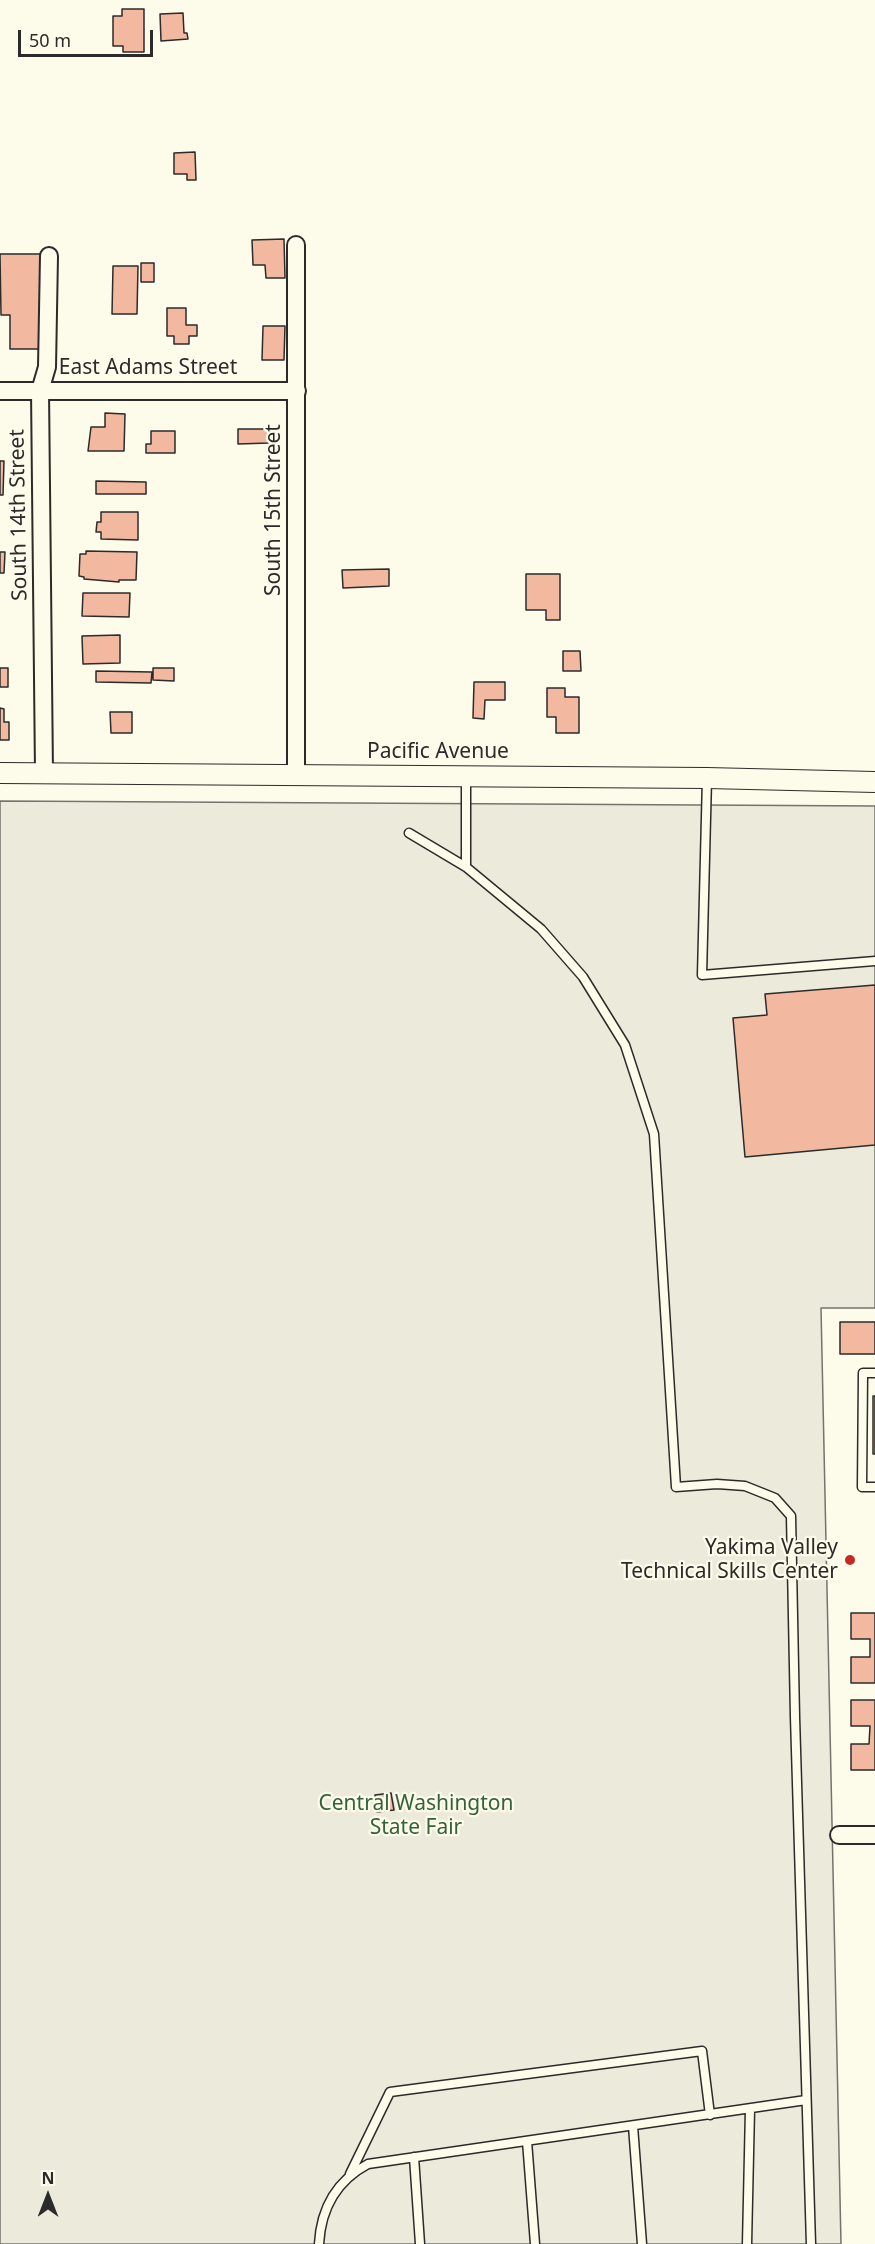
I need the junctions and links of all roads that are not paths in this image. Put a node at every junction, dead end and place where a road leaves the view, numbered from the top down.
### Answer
1 (296, 244) dead end
2 (49, 256) dead end
3 (0, 391) edge
4 (40, 391) junction
5 (297, 391) junction
6 (0, 773) edge
7 (44, 774) junction
8 (296, 775) junction
9 (466, 776) junction
10 (707, 778) junction
11 (875, 782) edge
12 (409, 833) dead end
13 (466, 867) junction
14 (875, 961) edge
15 (875, 1373) edge
16 (875, 1487) edge
17 (839, 1835) dead end
18 (875, 1835) edge
19 (806, 2100) junction
20 (750, 2109) junction
21 (710, 2115) junction
22 (633, 2126) junction
23 (527, 2141) junction
24 (414, 2157) junction
25 (349, 2176) junction
26 (319, 2244) edge
27 (420, 2244) edge
28 (535, 2244) edge
29 (642, 2244) edge
30 (747, 2244) edge
31 (811, 2244) edge

1 - 5 street, South 15th Street
2 - 4 street, South 14th Street
3 - 4 street, East Adams Street
4 - 5 street, East Adams Street
4 - 7 street, South 14th Street
5 - 8 street, South 15th Street
6 - 7 street, Pacific Avenue
7 - 8 street, Pacific Avenue
8 - 9 street, Pacific Avenue
9 - 10 street, Pacific Avenue
9 - 13 lane
10 - 11 street, Pacific Avenue
10 - 14 lane
12 - 13 lane
13 - 19 lane
15 - 16 lane
17 - 18 street
19 - 20 lane
19 - 31 lane
20 - 21 lane
20 - 30 lane
21 - 22 lane
21 - 25 lane
22 - 23 lane
22 - 29 lane
23 - 24 lane
23 - 28 lane
24 - 25 lane
24 - 27 lane
25 - 26 lane

